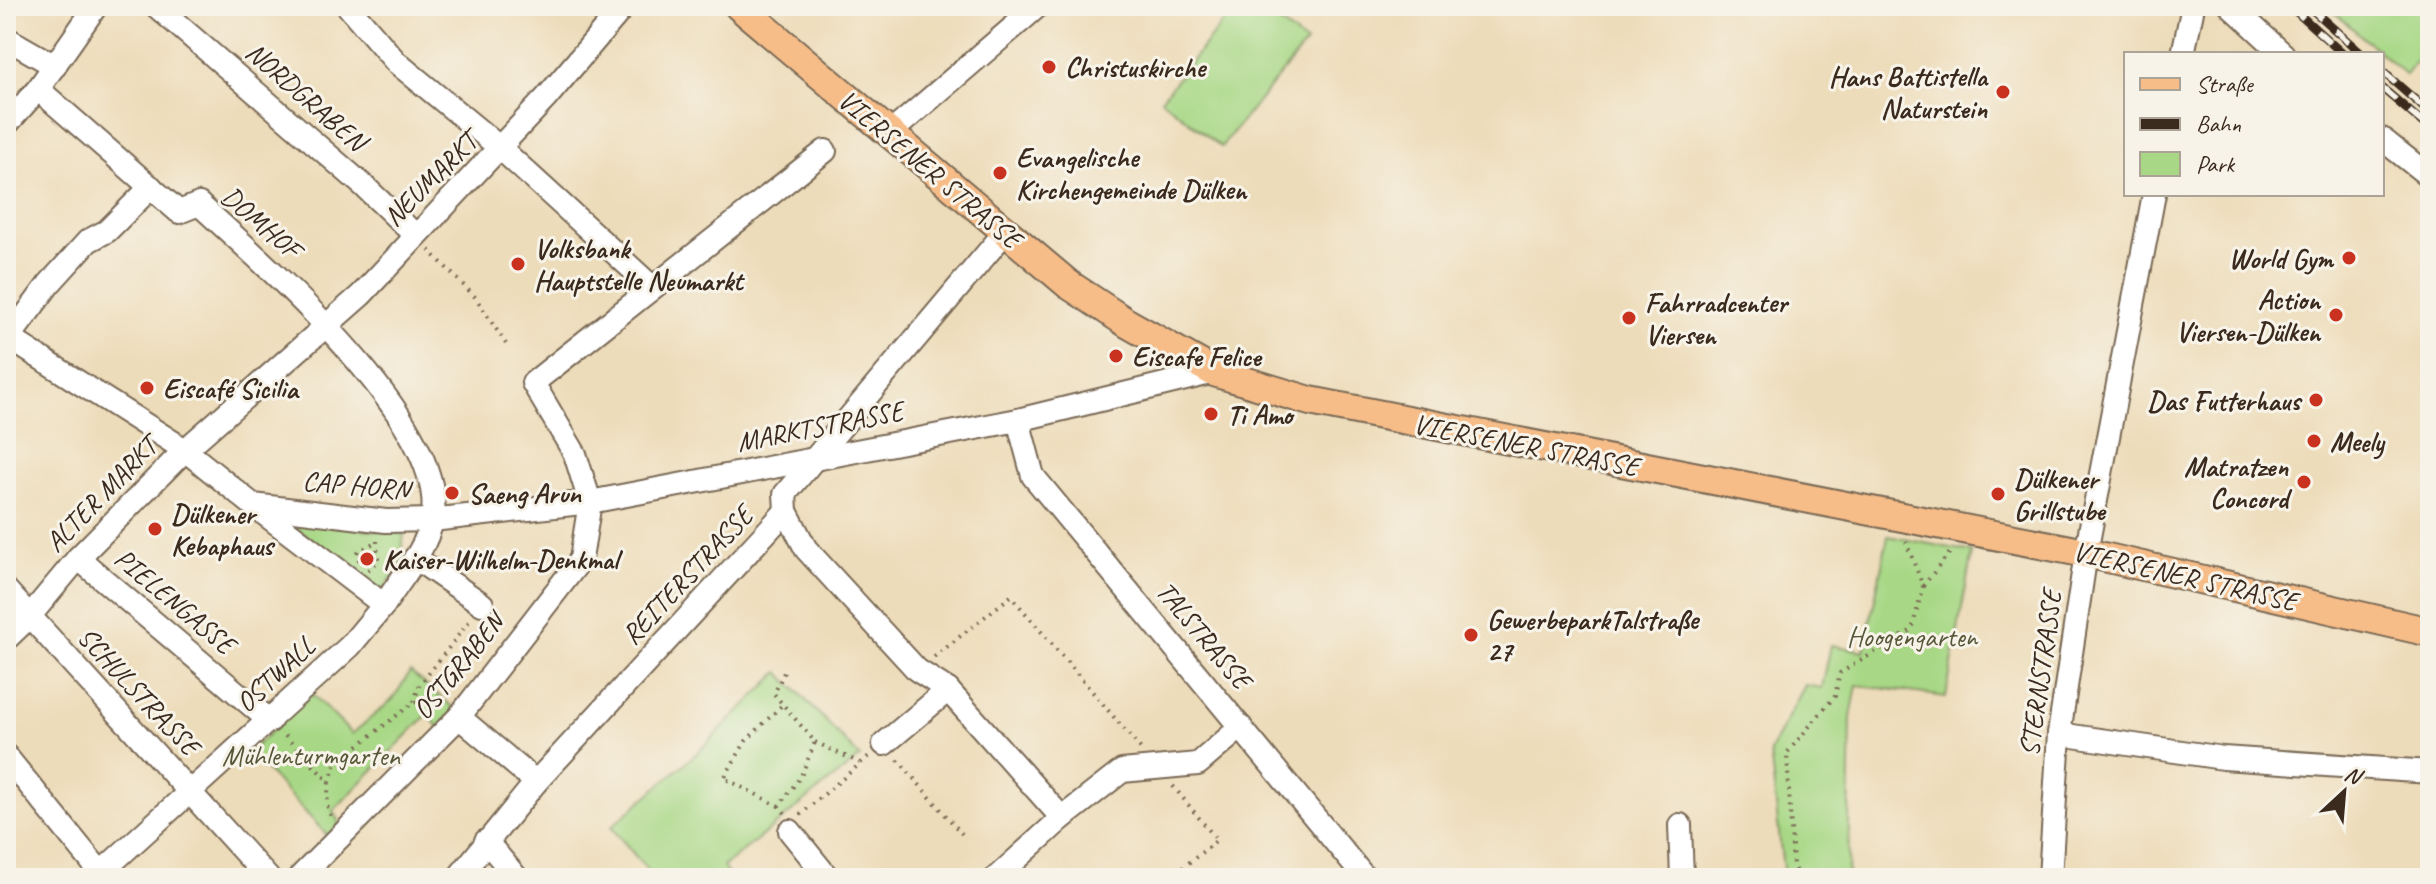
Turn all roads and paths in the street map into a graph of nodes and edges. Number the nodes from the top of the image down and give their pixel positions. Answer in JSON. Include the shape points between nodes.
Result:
{"nodes":[{"id":1,"x":96,"y":6,"type":"edge"},
{"id":2,"x":156,"y":6,"type":"edge"},
{"id":3,"x":348,"y":6,"type":"edge"},
{"id":4,"x":624,"y":6,"type":"edge"},
{"id":5,"x":739,"y":6,"type":"edge"},
{"id":6,"x":1038,"y":6,"type":"edge"},
{"id":7,"x":2193,"y":6,"type":"edge"},
{"id":8,"x":2231,"y":6,"type":"edge"},
{"id":9,"x":6,"y":38,"type":"edge"},
{"id":10,"x":2183,"y":52,"type":"edge"},
{"id":11,"x":2281,"y":52,"type":"edge"},
{"id":12,"x":55,"y":66,"type":"junction"},
{"id":13,"x":38,"y":89,"type":"junction"},
{"id":14,"x":6,"y":125,"type":"edge"},
{"id":15,"x":889,"y":134,"type":"junction"},
{"id":16,"x":2384,"y":141,"type":"edge"},
{"id":17,"x":499,"y":147,"type":"junction"},
{"id":18,"x":825,"y":151,"type":"dead end"},
{"id":19,"x":2430,"y":177,"type":"edge"},
{"id":20,"x":151,"y":187,"type":"junction"},
{"id":21,"x":2154,"y":196,"type":"edge"},
{"id":22,"x":1005,"y":232,"type":"junction"},
{"id":23,"x":415,"y":235,"type":"junction"},
{"id":24,"x":652,"y":287,"type":"junction"},
{"id":25,"x":325,"y":325,"type":"junction"},
{"id":26,"x":7,"y":337,"type":"edge"},
{"id":27,"x":506,"y":344,"type":"dead end"},
{"id":28,"x":1214,"y":372,"type":"junction"},
{"id":29,"x":1018,"y":420,"type":"junction"},
{"id":30,"x":185,"y":450,"type":"junction"},
{"id":31,"x":815,"y":456,"type":"junction"},
{"id":32,"x":590,"y":502,"type":"junction"},
{"id":33,"x":253,"y":505,"type":"junction"},
{"id":34,"x":786,"y":511,"type":"junction"},
{"id":35,"x":1904,"y":518,"type":"junction"},
{"id":36,"x":432,"y":520,"type":"junction"},
{"id":37,"x":1958,"y":529,"type":"junction"},
{"id":38,"x":381,"y":531,"type":"junction"},
{"id":39,"x":2086,"y":553,"type":"junction"},
{"id":40,"x":78,"y":558,"type":"junction"},
{"id":41,"x":415,"y":558,"type":"junction"},
{"id":42,"x":357,"y":581,"type":"junction"},
{"id":43,"x":1923,"y":586,"type":"junction"},
{"id":44,"x":6,"y":590,"type":"edge"},
{"id":45,"x":482,"y":604,"type":"joint"},
{"id":46,"x":384,"y":605,"type":"junction"},
{"id":47,"x":29,"y":617,"type":"junction"},
{"id":48,"x":2430,"y":632,"type":"edge"},
{"id":49,"x":6,"y":639,"type":"edge"},
{"id":50,"x":786,"y":668,"type":"dead end"},
{"id":51,"x":917,"y":670,"type":"junction"},
{"id":52,"x":948,"y":690,"type":"junction"},
{"id":53,"x":414,"y":702,"type":"junction"},
{"id":54,"x":783,"y":704,"type":"junction"},
{"id":55,"x":459,"y":717,"type":"junction"},
{"id":56,"x":270,"y":721,"type":"junction"},
{"id":57,"x":1241,"y":727,"type":"junction"},
{"id":58,"x":2059,"y":734,"type":"junction"},
{"id":59,"x":815,"y":742,"type":"junction"},
{"id":60,"x":884,"y":744,"type":"junction"},
{"id":61,"x":6,"y":756,"type":"edge"},
{"id":62,"x":861,"y":763,"type":"junction"},
{"id":63,"x":1156,"y":767,"type":"junction"},
{"id":64,"x":2430,"y":772,"type":"edge"},
{"id":65,"x":329,"y":782,"type":"junction"},
{"id":66,"x":536,"y":782,"type":"junction"},
{"id":67,"x":192,"y":793,"type":"junction"},
{"id":68,"x":779,"y":806,"type":"junction"},
{"id":69,"x":1062,"y":818,"type":"junction"},
{"id":70,"x":1680,"y":825,"type":"dead end"},
{"id":71,"x":790,"y":831,"type":"junction"},
{"id":72,"x":962,"y":834,"type":"dead end"},
{"id":73,"x":486,"y":841,"type":"junction"},
{"id":74,"x":339,"y":842,"type":"junction"},
{"id":75,"x":98,"y":875,"type":"edge"},
{"id":76,"x":268,"y":878,"type":"edge"},
{"id":77,"x":299,"y":878,"type":"edge"},
{"id":78,"x":458,"y":878,"type":"edge"},
{"id":79,"x":517,"y":878,"type":"edge"},
{"id":80,"x":828,"y":878,"type":"edge"},
{"id":81,"x":996,"y":878,"type":"edge"},
{"id":82,"x":1170,"y":878,"type":"edge"},
{"id":83,"x":1365,"y":878,"type":"edge"},
{"id":84,"x":1682,"y":878,"type":"edge"},
{"id":85,"x":1799,"y":878,"type":"edge"},
{"id":86,"x":2050,"y":878,"type":"edge"}],
"edges":[{"from":1,"to":12,"type":"street"},
{"from":2,"to":23,"type":"street","name":"NORDGRABEN"},
{"from":3,"to":17,"type":"street","via":[[396,62]]},
{"from":4,"to":17,"type":"street"},
{"from":5,"to":15,"type":"main road","name":"VIERSENER STRASSE"},
{"from":6,"to":15,"type":"street"},
{"from":7,"to":10,"type":"street"},
{"from":8,"to":11,"type":"street"},
{"from":9,"to":12,"type":"street"},
{"from":12,"to":13,"type":"street"},
{"from":13,"to":14,"type":"street"},
{"from":13,"to":20,"type":"street","name":"DOMHOF"},
{"from":15,"to":22,"type":"main road","name":"VIERSENER STRASSE"},
{"from":16,"to":19,"type":"street"},
{"from":17,"to":23,"type":"street","name":"NEUMARKT"},
{"from":17,"to":24,"type":"street","name":"NEUMARKT"},
{"from":18,"to":24,"type":"street"},
{"from":20,"to":25,"type":"street","name":"DOMHOF","via":[[179,212],[199,204]]},
{"from":20,"to":26,"type":"street","via":[[107,231],[88,241]]},
{"from":21,"to":39,"type":"street","name":"STERNSTRASSE"},
{"from":22,"to":28,"type":"main road","name":"VIERSENER STRASSE","via":[[1068,284]]},
{"from":22,"to":31,"type":"street","name":"REITERSTRASSE"},
{"from":23,"to":25,"type":"street","name":"NEUMARKT","via":[[361,295]]},
{"from":23,"to":27,"type":"path","via":[[475,297]]},
{"from":24,"to":32,"type":"street","via":[[533,383],[575,454]]},
{"from":25,"to":30,"type":"street","name":"NEUMARKT"},
{"from":25,"to":36,"type":"street","via":[[398,414],[429,476]]},
{"from":26,"to":30,"type":"street","name":"CAP HORN"},
{"from":28,"to":29,"type":"street","name":"MARKTSTRASSE"},
{"from":28,"to":35,"type":"main road","name":"VIERSENER STRASSE","via":[[1339,408]]},
{"from":29,"to":31,"type":"street","name":"MARKTSTRASSE"},
{"from":29,"to":57,"type":"street","name":"TALSTRASSE","via":[[1033,476]]},
{"from":30,"to":33,"type":"street","name":"CAP HORN"},
{"from":30,"to":40,"type":"street","name":"ALTER MARKT"},
{"from":31,"to":32,"type":"street","name":"MARKTSTRASSE"},
{"from":31,"to":34,"type":"street","name":"REITERSTRASSE","via":[[785,494]]},
{"from":32,"to":36,"type":"street","name":"MARKTSTRASSE"},
{"from":32,"to":55,"type":"street","name":"OSTGRABEN","via":[[581,559]]},
{"from":33,"to":38,"type":"street","name":"CAP HORN"},
{"from":33,"to":42,"type":"street","name":"CAP HORN"},
{"from":34,"to":51,"type":"street","via":[[806,549]]},
{"from":34,"to":66,"type":"street","name":"REITERSTRASSE"},
{"from":35,"to":37,"type":"main road","name":"VIERSENER STRASSE"},
{"from":35,"to":43,"type":"path","via":[[1906,541]]},
{"from":36,"to":38,"type":"street","name":"CAP HORN"},
{"from":36,"to":41,"type":"street","name":"CAP HORN"},
{"from":37,"to":39,"type":"main road","name":"VIERSENER STRASSE"},
{"from":37,"to":43,"type":"path","via":[[1952,551]]},
{"from":38,"to":42,"type":"path","via":[[378,562]]},
{"from":38,"to":42,"type":"path","via":[[358,552]]},
{"from":39,"to":48,"type":"main road","name":"VIERSENER STRASSE"},
{"from":39,"to":58,"type":"street","name":"STERNSTRASSE"},
{"from":40,"to":47,"type":"street","name":"ALTER MARKT"},
{"from":40,"to":56,"type":"street","name":"PIELENGASSE"},
{"from":41,"to":45,"type":"street"},
{"from":41,"to":46,"type":"street","name":"CAP HORN"},
{"from":42,"to":46,"type":"street","name":"CAP HORN"},
{"from":43,"to":85,"type":"path","via":[[1912,630],[1840,673],[1835,696],[1787,753],[1793,866]]},
{"from":44,"to":47,"type":"street","name":"SCHULSTRASSE"},
{"from":45,"to":53,"type":"path","via":[[419,686]]},
{"from":46,"to":56,"type":"street","name":"OSTWALL","via":[[350,646]]},
{"from":47,"to":49,"type":"street","name":"ALTER MARKT"},
{"from":47,"to":67,"type":"street","name":"SCHULSTRASSE"},
{"from":50,"to":54,"type":"path","via":[[774,694]]},
{"from":51,"to":52,"type":"street"},
{"from":51,"to":63,"type":"path","via":[[1011,596]]},
{"from":52,"to":60,"type":"street"},
{"from":52,"to":69,"type":"street"},
{"from":53,"to":55,"type":"path","via":[[446,705]]},
{"from":53,"to":65,"type":"path","via":[[336,763]]},
{"from":54,"to":59,"type":"path"},
{"from":54,"to":68,"type":"path","via":[[746,741],[724,778]]},
{"from":55,"to":66,"type":"street"},
{"from":55,"to":74,"type":"street","name":"OSTGRABEN"},
{"from":56,"to":65,"type":"path"},
{"from":56,"to":67,"type":"street","name":"OSTWALL"},
{"from":57,"to":63,"type":"street","via":[[1198,764]]},
{"from":57,"to":83,"type":"street","name":"TALSTRASSE"},
{"from":58,"to":64,"type":"street","via":[[2223,758]]},
{"from":58,"to":86,"type":"street","name":"STERNSTRASSE"},
{"from":59,"to":62,"type":"path"},
{"from":59,"to":68,"type":"path","via":[[801,776]]},
{"from":60,"to":62,"type":"path"},
{"from":60,"to":72,"type":"path"},
{"from":61,"to":75,"type":"street"},
{"from":62,"to":71,"type":"path","via":[[802,812]]},
{"from":63,"to":69,"type":"street","via":[[1122,771]]},
{"from":63,"to":82,"type":"path","via":[[1217,840]]},
{"from":65,"to":74,"type":"path","via":[[327,805]]},
{"from":66,"to":73,"type":"street","name":"REITERSTRASSE"},
{"from":67,"to":75,"type":"street","name":"OSTWALL"},
{"from":67,"to":76,"type":"street","name":"SCHULSTRASSE"},
{"from":68,"to":71,"type":"path"},
{"from":69,"to":81,"type":"street"},
{"from":70,"to":84,"type":"street"},
{"from":71,"to":80,"type":"street"},
{"from":73,"to":78,"type":"street","name":"REITERSTRASSE"},
{"from":73,"to":79,"type":"street"},
{"from":74,"to":77,"type":"street","name":"OSTGRABEN"}]}
